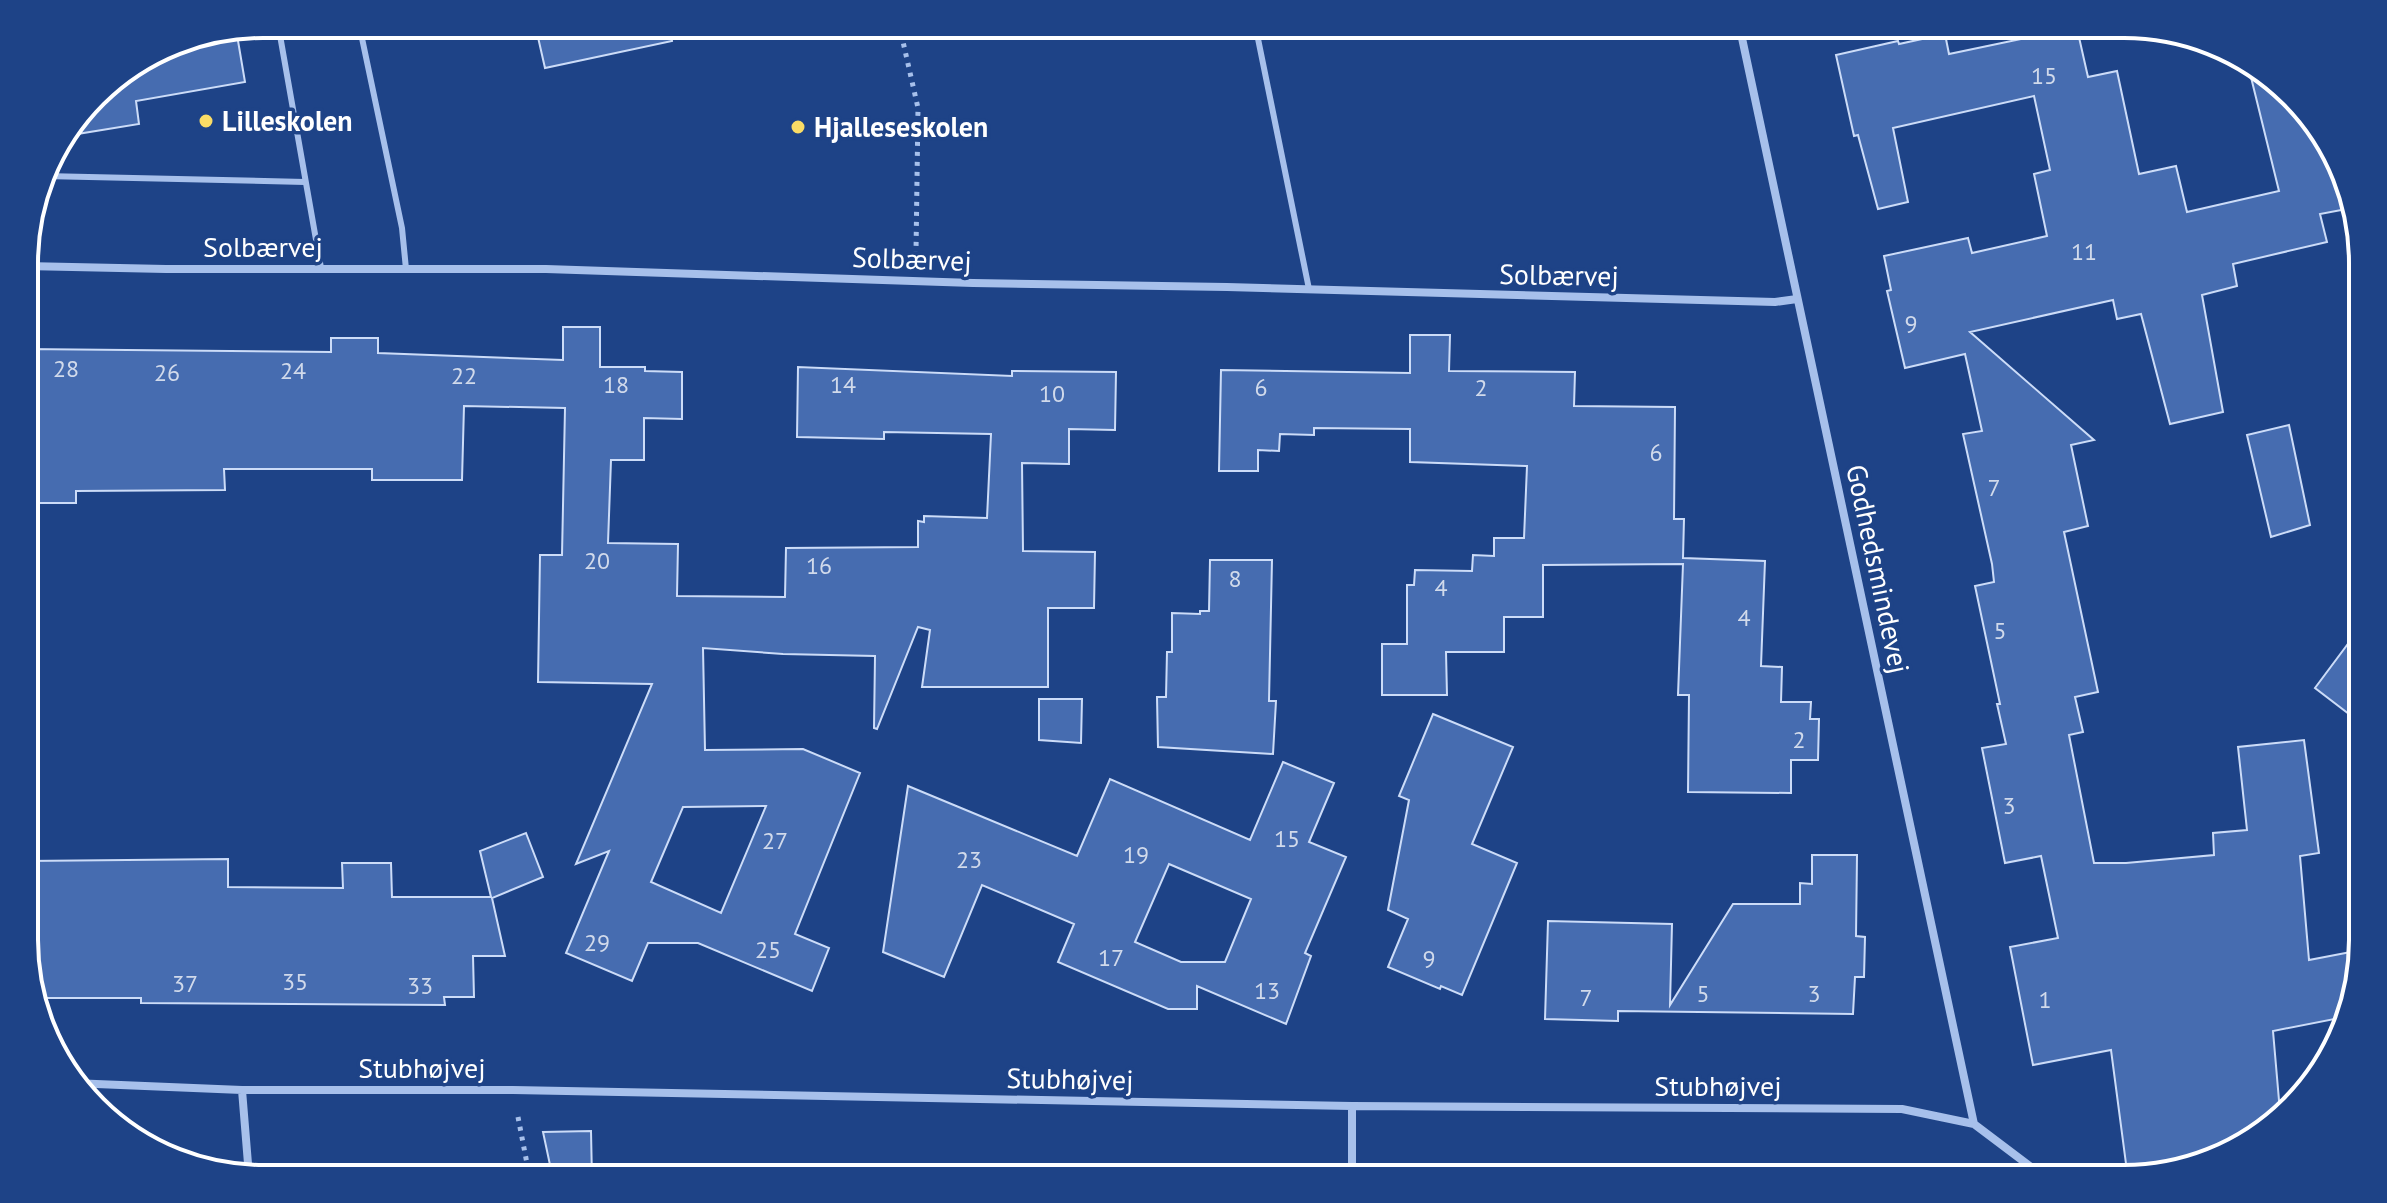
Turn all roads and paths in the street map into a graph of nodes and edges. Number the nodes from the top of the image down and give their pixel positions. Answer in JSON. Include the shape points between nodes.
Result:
{"nodes":[{"id":1,"x":280,"y":38,"type":"edge"},
{"id":2,"x":362,"y":38,"type":"edge"},
{"id":3,"x":902,"y":38,"type":"edge"},
{"id":4,"x":1258,"y":38,"type":"edge"},
{"id":5,"x":1742,"y":38,"type":"edge"},
{"id":6,"x":55,"y":176,"type":"edge"},
{"id":7,"x":305,"y":182,"type":"junction"},
{"id":8,"x":38,"y":266,"type":"edge"},
{"id":9,"x":321,"y":268,"type":"junction"},
{"id":10,"x":406,"y":269,"type":"junction"},
{"id":11,"x":915,"y":281,"type":"junction"},
{"id":12,"x":1309,"y":289,"type":"junction"},
{"id":13,"x":1797,"y":299,"type":"junction"},
{"id":14,"x":91,"y":1084,"type":"edge"},
{"id":15,"x":242,"y":1090,"type":"junction"},
{"id":16,"x":513,"y":1090,"type":"junction"},
{"id":17,"x":1352,"y":1106,"type":"junction"},
{"id":18,"x":1974,"y":1124,"type":"junction"},
{"id":19,"x":248,"y":1164,"type":"edge"},
{"id":20,"x":527,"y":1165,"type":"edge"},
{"id":21,"x":1352,"y":1165,"type":"edge"},
{"id":22,"x":2028,"y":1165,"type":"edge"}],
"edges":[{"from":1,"to":7,"type":"lane"},
{"from":2,"to":10,"type":"lane"},
{"from":3,"to":11,"type":"path","via":[[918,108]]},
{"from":4,"to":12,"type":"lane"},
{"from":5,"to":13,"type":"street","name":"Godhedsmindevej"},
{"from":6,"to":7,"type":"lane"},
{"from":7,"to":9,"type":"lane"},
{"from":8,"to":9,"type":"street","name":"Solbærvej"},
{"from":9,"to":10,"type":"street","name":"Solbærvej"},
{"from":10,"to":11,"type":"street","name":"Solbærvej"},
{"from":11,"to":12,"type":"street","name":"Solbærvej"},
{"from":12,"to":13,"type":"street","name":"Solbærvej"},
{"from":13,"to":18,"type":"street","name":"Godhedsmindevej"},
{"from":14,"to":15,"type":"street","name":"Stubhøjvej"},
{"from":15,"to":16,"type":"street","name":"Stubhøjvej"},
{"from":15,"to":19,"type":"street"},
{"from":16,"to":17,"type":"street","name":"Stubhøjvej"},
{"from":16,"to":20,"type":"path"},
{"from":17,"to":18,"type":"street","name":"Stubhøjvej","via":[[1902,1109]]},
{"from":17,"to":21,"type":"street"},
{"from":18,"to":22,"type":"street","name":"Stubhøjvej"}]}
